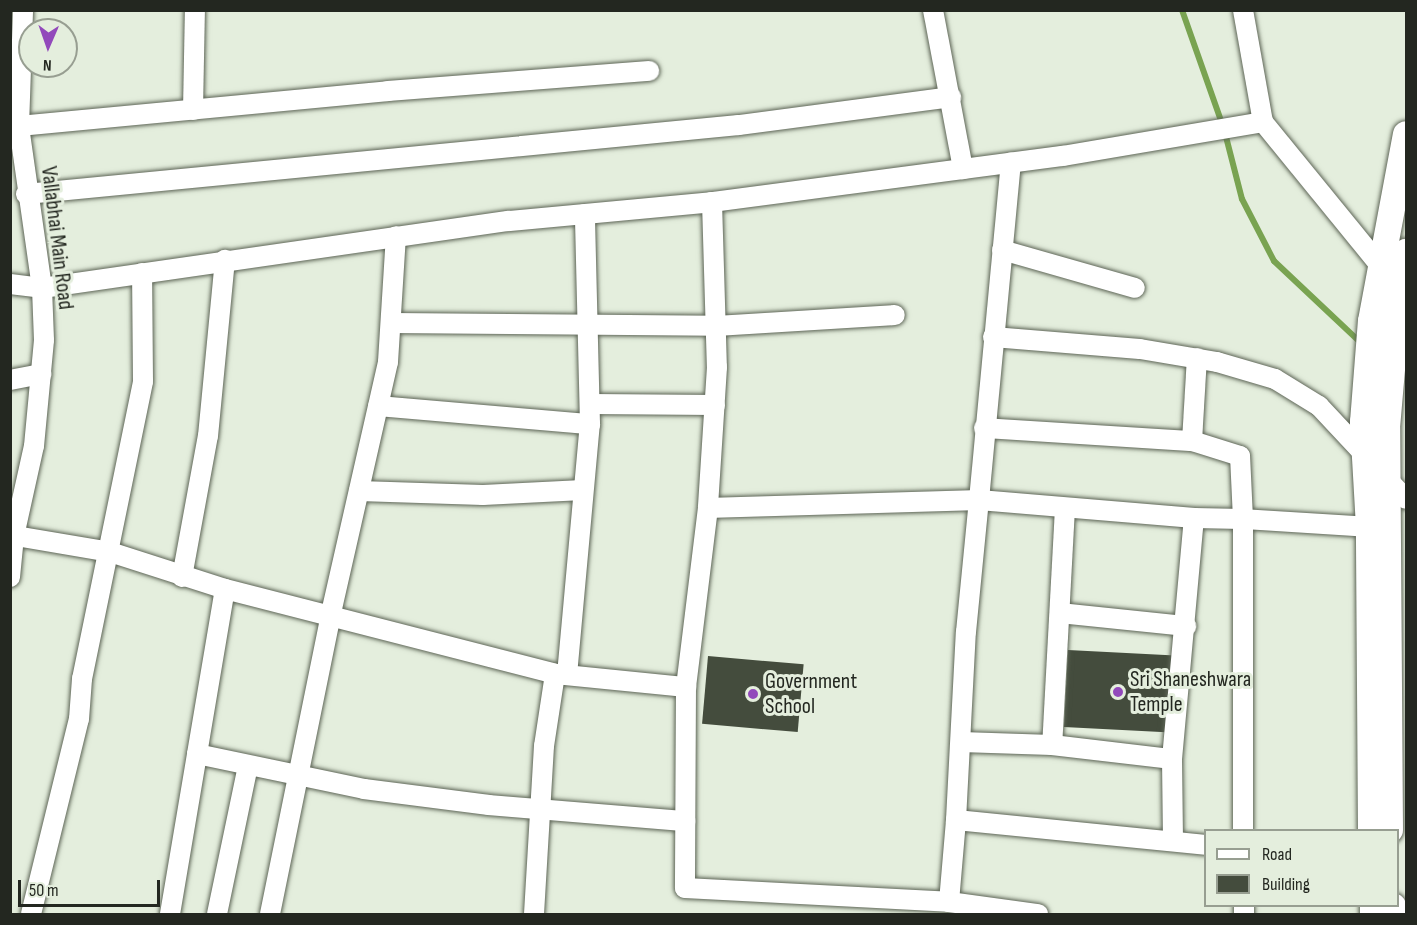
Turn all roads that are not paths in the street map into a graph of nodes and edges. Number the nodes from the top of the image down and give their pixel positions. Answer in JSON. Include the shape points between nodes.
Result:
{"nodes":[{"id":1,"x":23,"y":10,"type":"edge"},
{"id":2,"x":195,"y":10,"type":"edge"},
{"id":3,"x":933,"y":10,"type":"edge"},
{"id":4,"x":1243,"y":10,"type":"edge"},
{"id":5,"x":650,"y":71,"type":"dead end"},
{"id":6,"x":951,"y":97,"type":"junction"},
{"id":7,"x":193,"y":110,"type":"junction"},
{"id":8,"x":1263,"y":122,"type":"junction"},
{"id":9,"x":19,"y":126,"type":"junction"},
{"id":10,"x":1407,"y":134,"type":"edge"},
{"id":11,"x":1011,"y":163,"type":"junction"},
{"id":12,"x":963,"y":169,"type":"junction"},
{"id":13,"x":26,"y":194,"type":"junction"},
{"id":14,"x":712,"y":202,"type":"junction"},
{"id":15,"x":585,"y":214,"type":"junction"},
{"id":16,"x":396,"y":236,"type":"junction"},
{"id":17,"x":1002,"y":250,"type":"junction"},
{"id":18,"x":1407,"y":252,"type":"edge"},
{"id":19,"x":225,"y":260,"type":"junction"},
{"id":20,"x":1380,"y":266,"type":"junction"},
{"id":21,"x":142,"y":273,"type":"junction"},
{"id":22,"x":10,"y":284,"type":"edge"},
{"id":23,"x":42,"y":288,"type":"junction"},
{"id":24,"x":1135,"y":288,"type":"dead end"},
{"id":25,"x":1403,"y":292,"type":"edge"},
{"id":26,"x":895,"y":315,"type":"dead end"},
{"id":27,"x":391,"y":323,"type":"junction"},
{"id":28,"x":716,"y":326,"type":"junction"},
{"id":29,"x":588,"y":327,"type":"junction"},
{"id":30,"x":993,"y":337,"type":"junction"},
{"id":31,"x":1197,"y":358,"type":"junction"},
{"id":32,"x":41,"y":374,"type":"junction"},
{"id":33,"x":10,"y":380,"type":"edge"},
{"id":34,"x":590,"y":404,"type":"junction"},
{"id":35,"x":715,"y":405,"type":"junction"},
{"id":36,"x":378,"y":406,"type":"junction"},
{"id":37,"x":590,"y":424,"type":"junction"},
{"id":38,"x":1375,"y":425,"type":"junction"},
{"id":39,"x":984,"y":428,"type":"junction"},
{"id":40,"x":1192,"y":441,"type":"junction"},
{"id":41,"x":1365,"y":459,"type":"junction"},
{"id":42,"x":584,"y":490,"type":"junction"},
{"id":43,"x":359,"y":491,"type":"junction"},
{"id":44,"x":1398,"y":492,"type":"edge"},
{"id":45,"x":979,"y":500,"type":"junction"},
{"id":46,"x":708,"y":508,"type":"junction"},
{"id":47,"x":1065,"y":508,"type":"junction"},
{"id":48,"x":1194,"y":518,"type":"junction"},
{"id":49,"x":1243,"y":519,"type":"junction"},
{"id":50,"x":1369,"y":527,"type":"junction"},
{"id":51,"x":12,"y":536,"type":"edge"},
{"id":52,"x":110,"y":552,"type":"junction"},
{"id":53,"x":10,"y":577,"type":"edge"},
{"id":54,"x":183,"y":577,"type":"junction"},
{"id":55,"x":225,"y":589,"type":"junction"},
{"id":56,"x":331,"y":613,"type":"junction"},
{"id":57,"x":1060,"y":614,"type":"junction"},
{"id":58,"x":1186,"y":626,"type":"junction"},
{"id":59,"x":561,"y":674,"type":"junction"},
{"id":60,"x":686,"y":687,"type":"junction"},
{"id":61,"x":961,"y":742,"type":"junction"},
{"id":62,"x":1052,"y":745,"type":"junction"},
{"id":63,"x":197,"y":754,"type":"junction"},
{"id":64,"x":1172,"y":759,"type":"junction"},
{"id":65,"x":248,"y":765,"type":"junction"},
{"id":66,"x":299,"y":776,"type":"junction"},
{"id":67,"x":540,"y":809,"type":"junction"},
{"id":68,"x":956,"y":820,"type":"junction"},
{"id":69,"x":685,"y":821,"type":"junction"},
{"id":70,"x":1243,"y":829,"type":"edge"},
{"id":71,"x":1371,"y":829,"type":"edge"},
{"id":72,"x":1390,"y":829,"type":"edge"},
{"id":73,"x":1173,"y":842,"type":"junction"},
{"id":74,"x":1204,"y":845,"type":"edge"},
{"id":75,"x":949,"y":902,"type":"junction"},
{"id":76,"x":31,"y":915,"type":"edge"},
{"id":77,"x":170,"y":915,"type":"edge"},
{"id":78,"x":217,"y":915,"type":"edge"},
{"id":79,"x":270,"y":915,"type":"edge"},
{"id":80,"x":534,"y":915,"type":"edge"},
{"id":81,"x":1038,"y":915,"type":"edge"}],
"edges":[{"from":1,"to":9,"type":"street","name":"Vallabhai Main Road"},
{"from":2,"to":7,"type":"street"},
{"from":3,"to":6,"type":"street"},
{"from":4,"to":8,"type":"street"},
{"from":5,"to":7,"type":"street"},
{"from":6,"to":12,"type":"street"},
{"from":6,"to":13,"type":"street","via":[[739,125]]},
{"from":7,"to":9,"type":"street"},
{"from":8,"to":11,"type":"street"},
{"from":8,"to":20,"type":"street"},
{"from":9,"to":13,"type":"street","name":"Vallabhai Main Road"},
{"from":10,"to":20,"type":"main road"},
{"from":11,"to":12,"type":"street"},
{"from":11,"to":17,"type":"street"},
{"from":12,"to":14,"type":"street"},
{"from":13,"to":23,"type":"street","name":"Vallabhai Main Road"},
{"from":14,"to":15,"type":"street"},
{"from":14,"to":28,"type":"street"},
{"from":15,"to":16,"type":"street"},
{"from":15,"to":29,"type":"street"},
{"from":16,"to":19,"type":"street"},
{"from":16,"to":27,"type":"street"},
{"from":17,"to":24,"type":"street"},
{"from":17,"to":30,"type":"street"},
{"from":18,"to":25,"type":"main road"},
{"from":19,"to":21,"type":"street"},
{"from":19,"to":54,"type":"street","via":[[208,436]]},
{"from":20,"to":25,"type":"street"},
{"from":20,"to":38,"type":"main road","via":[[1371,321]]},
{"from":21,"to":23,"type":"street"},
{"from":21,"to":52,"type":"street","via":[[143,381]]},
{"from":22,"to":23,"type":"street"},
{"from":23,"to":32,"type":"street","name":"Vallabhai Main Road"},
{"from":25,"to":38,"type":"main road"},
{"from":26,"to":28,"type":"street"},
{"from":27,"to":29,"type":"street"},
{"from":27,"to":36,"type":"street","via":[[388,362]]},
{"from":28,"to":29,"type":"street"},
{"from":28,"to":35,"type":"street"},
{"from":29,"to":34,"type":"street"},
{"from":30,"to":31,"type":"street"},
{"from":30,"to":39,"type":"street"},
{"from":31,"to":40,"type":"street"},
{"from":31,"to":41,"type":"street","via":[[1251,370],[1295,389],[1319,406]]},
{"from":32,"to":33,"type":"street"},
{"from":32,"to":51,"type":"street","name":"Vallabhai Main Road","via":[[34,446]]},
{"from":34,"to":35,"type":"street"},
{"from":34,"to":37,"type":"street"},
{"from":35,"to":46,"type":"street"},
{"from":36,"to":37,"type":"street"},
{"from":36,"to":43,"type":"street"},
{"from":37,"to":42,"type":"street"},
{"from":38,"to":41,"type":"main road"},
{"from":38,"to":44,"type":"main road"},
{"from":39,"to":40,"type":"street"},
{"from":39,"to":45,"type":"street"},
{"from":40,"to":49,"type":"street","via":[[1240,456]]},
{"from":41,"to":44,"type":"street"},
{"from":41,"to":50,"type":"main road"},
{"from":42,"to":43,"type":"street","via":[[483,495]]},
{"from":42,"to":59,"type":"street"},
{"from":43,"to":56,"type":"street"},
{"from":44,"to":72,"type":"main road"},
{"from":45,"to":46,"type":"street"},
{"from":45,"to":47,"type":"street"},
{"from":45,"to":61,"type":"street"},
{"from":46,"to":60,"type":"street"},
{"from":47,"to":48,"type":"street"},
{"from":47,"to":57,"type":"street"},
{"from":48,"to":49,"type":"street"},
{"from":48,"to":58,"type":"street"},
{"from":49,"to":50,"type":"street"},
{"from":49,"to":70,"type":"street"},
{"from":50,"to":71,"type":"main road"},
{"from":51,"to":52,"type":"street"},
{"from":51,"to":53,"type":"street","name":"Vallabhai Main Road"},
{"from":52,"to":54,"type":"street"},
{"from":52,"to":76,"type":"street","via":[[82,679],[79,719]]},
{"from":54,"to":55,"type":"street"},
{"from":55,"to":56,"type":"street"},
{"from":55,"to":63,"type":"street"},
{"from":56,"to":59,"type":"street"},
{"from":56,"to":66,"type":"street"},
{"from":57,"to":58,"type":"street"},
{"from":57,"to":62,"type":"street"},
{"from":58,"to":64,"type":"street"},
{"from":59,"to":60,"type":"street"},
{"from":59,"to":67,"type":"street","via":[[544,746]]},
{"from":60,"to":69,"type":"street"},
{"from":61,"to":62,"type":"street"},
{"from":61,"to":68,"type":"street"},
{"from":62,"to":64,"type":"street"},
{"from":63,"to":65,"type":"street"},
{"from":63,"to":77,"type":"street"},
{"from":64,"to":73,"type":"street"},
{"from":65,"to":66,"type":"street"},
{"from":65,"to":78,"type":"street"},
{"from":66,"to":67,"type":"street","via":[[364,789]]},
{"from":66,"to":79,"type":"street"},
{"from":67,"to":69,"type":"street"},
{"from":67,"to":80,"type":"street"},
{"from":68,"to":73,"type":"street"},
{"from":68,"to":75,"type":"street"},
{"from":69,"to":75,"type":"street","via":[[685,888]]},
{"from":73,"to":74,"type":"street"},
{"from":75,"to":81,"type":"street"}]}
